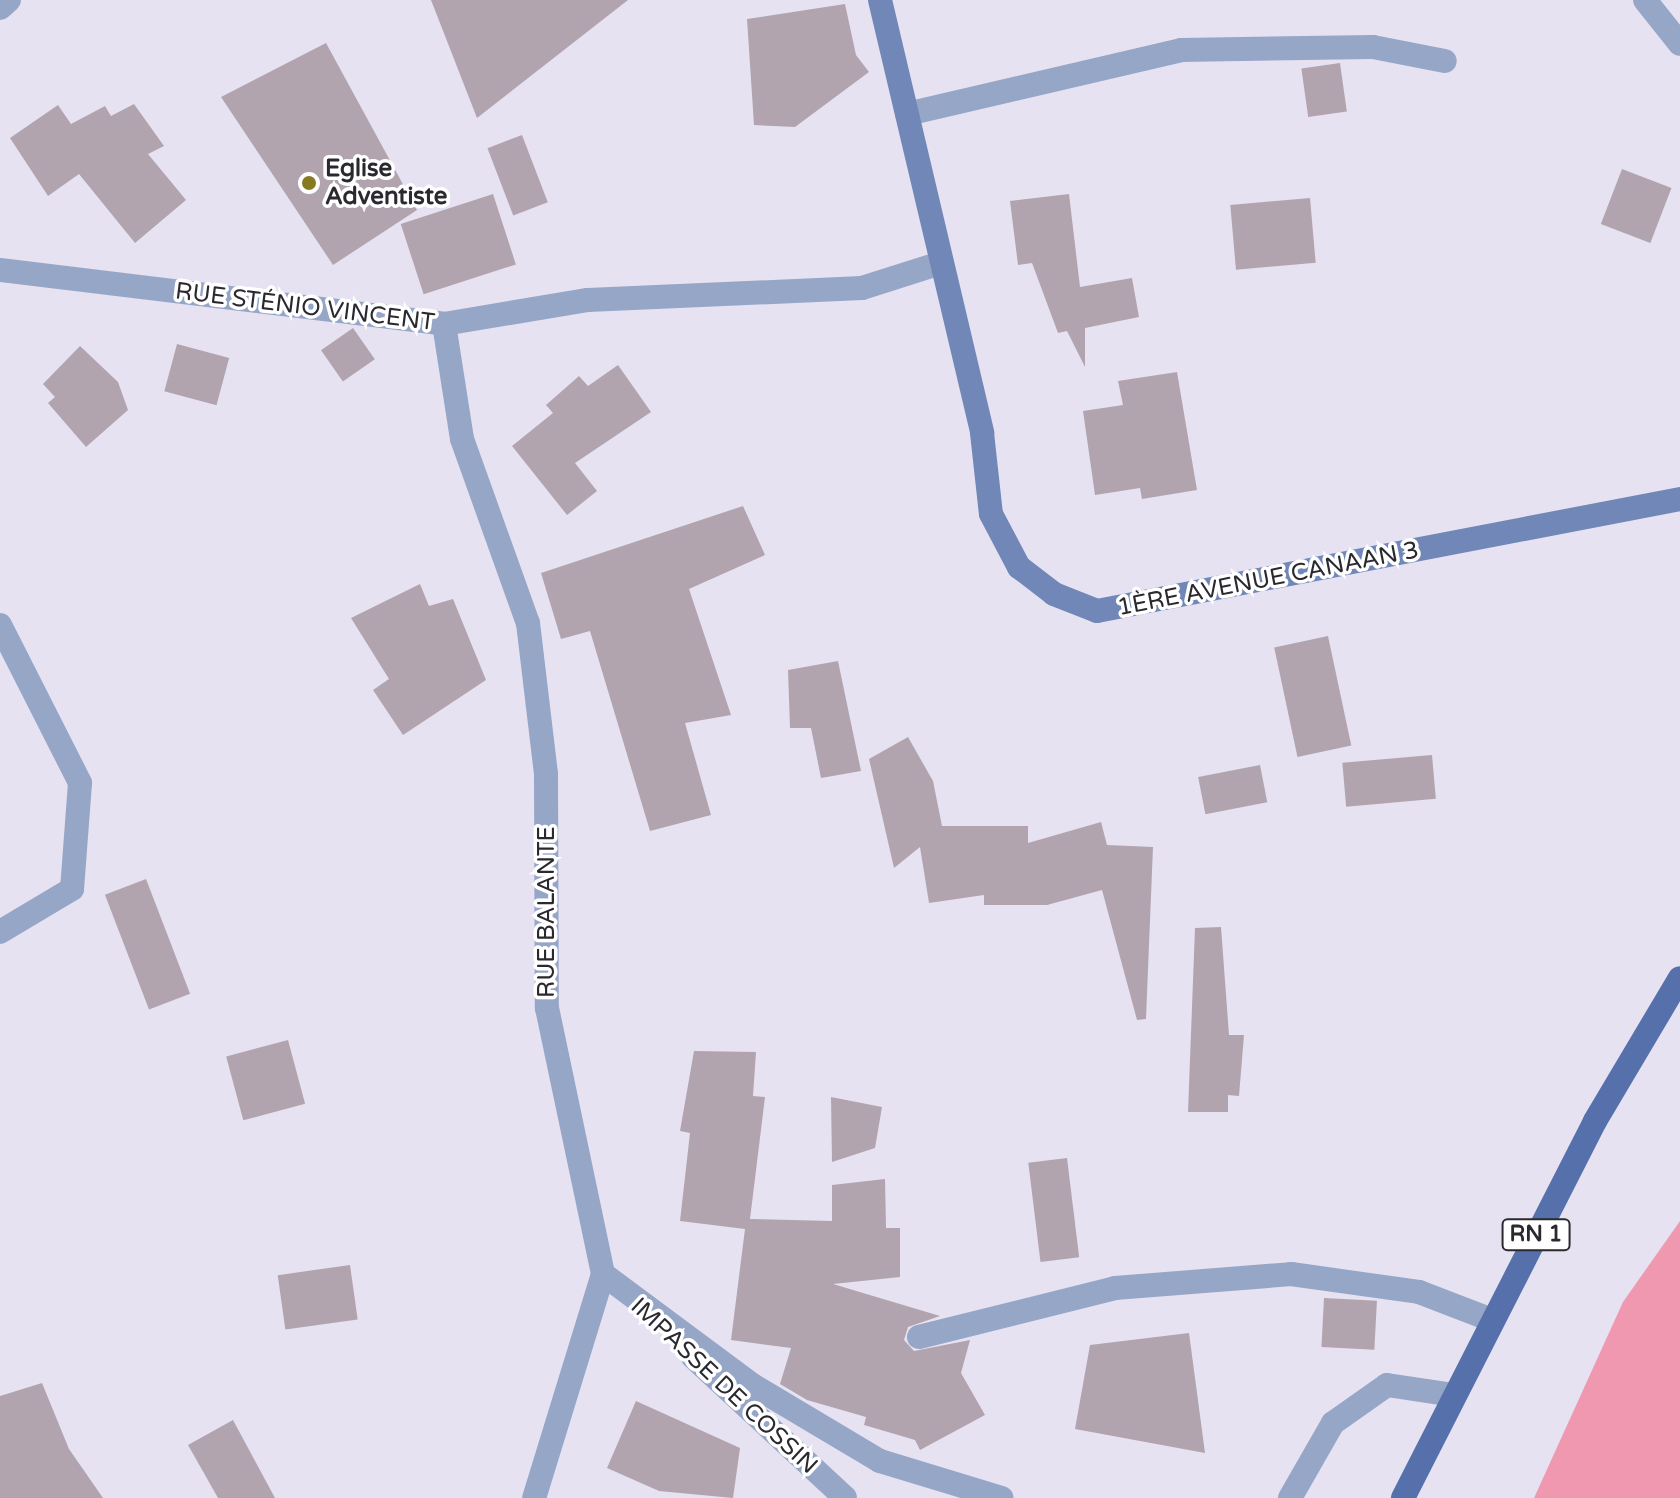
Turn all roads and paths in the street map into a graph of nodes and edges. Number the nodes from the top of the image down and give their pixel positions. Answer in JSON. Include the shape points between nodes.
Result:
{"nodes":[{"id":1,"x":9,"y":0,"type":"edge"},
{"id":2,"x":880,"y":0,"type":"edge"},
{"id":3,"x":1645,"y":0,"type":"edge"},
{"id":4,"x":0,"y":8,"type":"edge"},
{"id":5,"x":1680,"y":44,"type":"edge"},
{"id":6,"x":1445,"y":61,"type":"dead end"},
{"id":7,"x":907,"y":114,"type":"junction"},
{"id":8,"x":941,"y":263,"type":"junction"},
{"id":9,"x":0,"y":270,"type":"edge"},
{"id":10,"x":444,"y":324,"type":"junction"},
{"id":11,"x":1680,"y":499,"type":"edge"},
{"id":12,"x":0,"y":625,"type":"edge"},
{"id":13,"x":0,"y":932,"type":"edge"},
{"id":14,"x":1680,"y":978,"type":"edge"},
{"id":15,"x":603,"y":1274,"type":"junction"},
{"id":16,"x":1492,"y":1320,"type":"junction"},
{"id":17,"x":919,"y":1337,"type":"dead end"},
{"id":18,"x":1454,"y":1395,"type":"junction"},
{"id":19,"x":534,"y":1498,"type":"edge"},
{"id":20,"x":845,"y":1498,"type":"edge"},
{"id":21,"x":1002,"y":1498,"type":"edge"},
{"id":22,"x":1290,"y":1498,"type":"edge"},
{"id":23,"x":1403,"y":1498,"type":"edge"}],
"edges":[{"from":1,"to":4,"type":"street"},
{"from":2,"to":7,"type":"main road","name":"1ÈRE AVENUE CANAAN 3"},
{"from":3,"to":5,"type":"street"},
{"from":6,"to":7,"type":"street","via":[[1373,47],[1181,50]]},
{"from":7,"to":8,"type":"main road","name":"1ÈRE AVENUE CANAAN 3"},
{"from":8,"to":10,"type":"street","name":"RUE STÉNIO VINCENT","via":[[862,288],[588,300]]},
{"from":8,"to":11,"type":"main road","name":"1ÈRE AVENUE CANAAN 3","via":[[982,433],[991,514],[1019,567],[1054,594],[1097,611]]},
{"from":9,"to":10,"type":"street","name":"RUE STÉNIO VINCENT"},
{"from":10,"to":15,"type":"street","name":"RUE BALANTE","via":[[462,439],[528,623],[546,774],[547,1008]]},
{"from":12,"to":13,"type":"street","via":[[80,783],[72,889]]},
{"from":14,"to":16,"type":"main road","number":"RN 1","via":[[1595,1121]]},
{"from":15,"to":19,"type":"street","name":"RUE BALANTE"},
{"from":15,"to":20,"type":"street","name":"IMPASSE DE COSSIN"},
{"from":15,"to":21,"type":"street","via":[[754,1386],[880,1461]]},
{"from":16,"to":17,"type":"street","via":[[1419,1292],[1291,1274],[1115,1288]]},
{"from":16,"to":18,"type":"main road","number":"RN 1"},
{"from":18,"to":22,"type":"street","via":[[1387,1385],[1333,1423]]},
{"from":18,"to":23,"type":"main road","number":"RN 1"}]}
